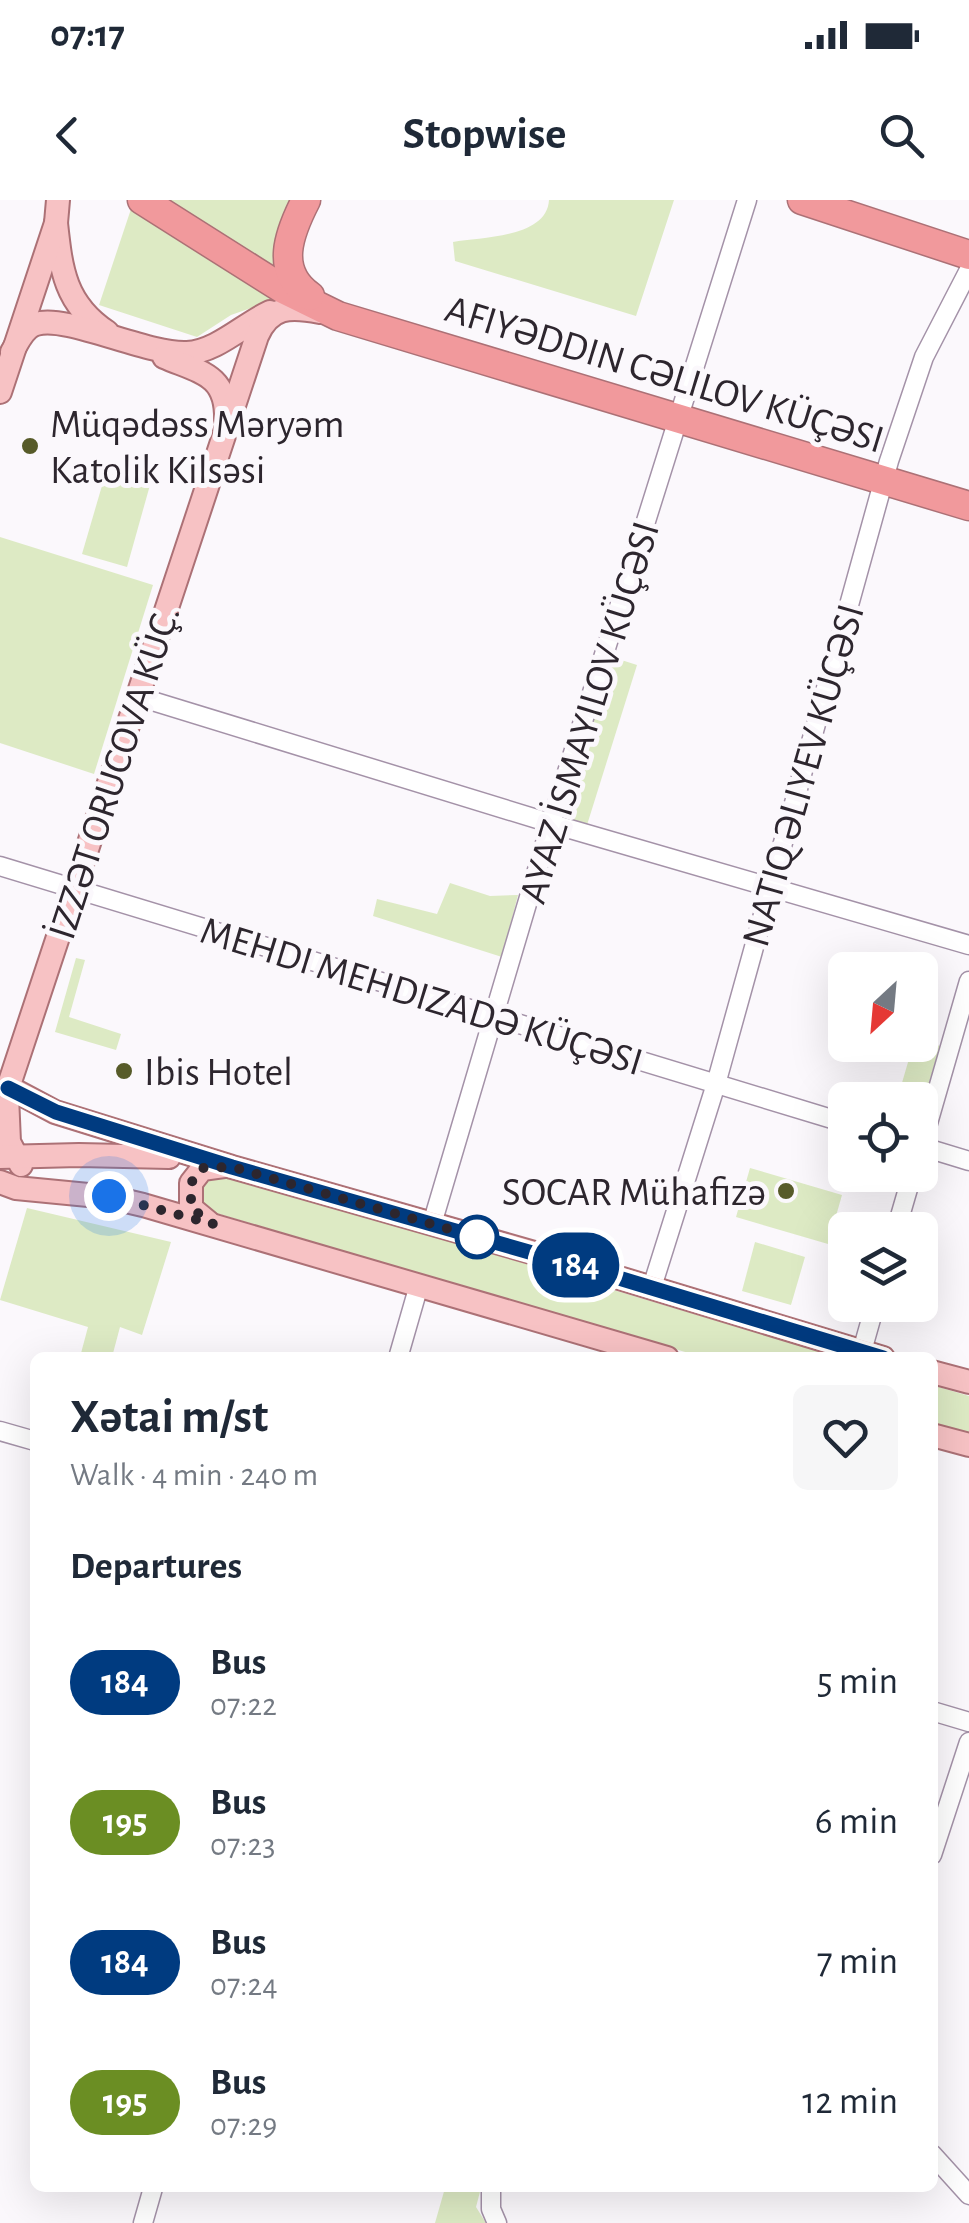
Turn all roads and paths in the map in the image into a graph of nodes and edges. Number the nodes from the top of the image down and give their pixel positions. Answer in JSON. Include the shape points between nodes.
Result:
{"nodes":[{"id":1,"x":142,"y":200,"type":"edge"},
{"id":2,"x":306,"y":200,"type":"edge"},
{"id":3,"x":747,"y":200,"type":"edge"},
{"id":4,"x":802,"y":200,"type":"edge"},
{"id":5,"x":57,"y":211,"type":"edge"},
{"id":6,"x":969,"y":255,"type":"edge"},
{"id":7,"x":969,"y":270,"type":"edge"},
{"id":8,"x":276,"y":310,"type":"junction"},
{"id":9,"x":338,"y":316,"type":"junction"},
{"id":10,"x":134,"y":344,"type":"junction"},
{"id":11,"x":12,"y":352,"type":"junction"},
{"id":12,"x":0,"y":392,"type":"edge"},
{"id":13,"x":680,"y":418,"type":"junction"},
{"id":14,"x":226,"y":425,"type":"junction"},
{"id":15,"x":884,"y":481,"type":"junction"},
{"id":16,"x":969,"y":506,"type":"edge"},
{"id":17,"x":136,"y":696,"type":"junction"},
{"id":18,"x":551,"y":823,"type":"junction"},
{"id":19,"x":0,"y":866,"type":"edge"},
{"id":20,"x":771,"y":888,"type":"junction"},
{"id":21,"x":75,"y":889,"type":"junction"},
{"id":22,"x":969,"y":946,"type":"edge"},
{"id":23,"x":969,"y":981,"type":"edge"},
{"id":24,"x":496,"y":1017,"type":"junction"},
{"id":25,"x":716,"y":1084,"type":"junction"},
{"id":26,"x":938,"y":1087,"type":"edge"},
{"id":27,"x":8,"y":1088,"type":"junction"},
{"id":28,"x":0,"y":1112,"type":"edge"},
{"id":29,"x":828,"y":1118,"type":"edge"},
{"id":30,"x":938,"y":1153,"type":"edge"},
{"id":31,"x":8,"y":1158,"type":"edge"},
{"id":32,"x":969,"y":1161,"type":"edge"},
{"id":33,"x":232,"y":1167,"type":"junction"},
{"id":34,"x":8,"y":1185,"type":"edge"},
{"id":35,"x":68,"y":1192,"type":"junction"},
{"id":36,"x":213,"y":1224,"type":"junction"},
{"id":37,"x":432,"y":1224,"type":"junction"},
{"id":38,"x":419,"y":1285,"type":"junction"},
{"id":39,"x":652,"y":1288,"type":"junction"},
{"id":40,"x":874,"y":1322,"type":"edge"},
{"id":41,"x":400,"y":1352,"type":"edge"},
{"id":42,"x":647,"y":1352,"type":"edge"},
{"id":43,"x":866,"y":1352,"type":"edge"},
{"id":44,"x":873,"y":1352,"type":"edge"},
{"id":45,"x":938,"y":1374,"type":"edge"},
{"id":46,"x":969,"y":1382,"type":"edge"},
{"id":47,"x":0,"y":1431,"type":"edge"},
{"id":48,"x":938,"y":1437,"type":"edge"},
{"id":49,"x":30,"y":1440,"type":"edge"},
{"id":50,"x":969,"y":1445,"type":"edge"},
{"id":51,"x":938,"y":1713,"type":"edge"},
{"id":52,"x":969,"y":1722,"type":"edge"},
{"id":53,"x":969,"y":1742,"type":"edge"},
{"id":54,"x":938,"y":1837,"type":"edge"},
{"id":55,"x":938,"y":2160,"type":"edge"},
{"id":56,"x":152,"y":2192,"type":"edge"},
{"id":57,"x":490,"y":2192,"type":"edge"},
{"id":58,"x":969,"y":2194,"type":"edge"},
{"id":59,"x":143,"y":2223,"type":"edge"},
{"id":60,"x":497,"y":2223,"type":"edge"}],
"edges":[{"from":1,"to":9,"type":"highway"},
{"from":2,"to":9,"type":"highway","via":[[288,254],[289,276]]},
{"from":3,"to":13,"type":"street"},
{"from":4,"to":6,"type":"highway"},
{"from":5,"to":10,"type":"main road","via":[[66,282],[80,310]]},
{"from":5,"to":11,"type":"main road"},
{"from":7,"to":15,"type":"street","name":"NATIQ ƏLIYEV KÜÇƏSI","via":[[924,356]]},
{"from":8,"to":9,"type":"main road"},
{"from":8,"to":10,"type":"main road","via":[[192,353]]},
{"from":8,"to":14,"type":"main road","name":"İZZƏT ORUCOVA KÜÇ.","via":[[262,326]]},
{"from":9,"to":13,"type":"highway","name":"AFIYƏDDIN CƏLILOV KÜÇƏSI"},
{"from":10,"to":11,"type":"main road","via":[[42,322],[26,330]]},
{"from":10,"to":14,"type":"main road","via":[[218,383]]},
{"from":11,"to":12,"type":"main road"},
{"from":13,"to":15,"type":"highway","name":"AFIYƏDDIN CƏLILOV KÜÇƏSI"},
{"from":13,"to":18,"type":"street"},
{"from":14,"to":17,"type":"main road","name":"İZZƏT ORUCOVA KÜÇ."},
{"from":15,"to":16,"type":"highway","name":"AFIYƏDDIN CƏLILOV KÜÇƏSI"},
{"from":15,"to":20,"type":"street","name":"NATIQ ƏLIYEV KÜÇƏSI"},
{"from":17,"to":18,"type":"street"},
{"from":17,"to":21,"type":"main road","name":"İZZƏT ORUCOVA KÜÇ."},
{"from":18,"to":20,"type":"street"},
{"from":18,"to":24,"type":"street"},
{"from":19,"to":21,"type":"street","name":"MEHDI MEHDIZADƏ KÜÇƏSI"},
{"from":20,"to":22,"type":"street"},
{"from":20,"to":25,"type":"street","name":"NATIQ ƏLIYEV KÜÇƏSI"},
{"from":21,"to":24,"type":"street","name":"MEHDI MEHDIZADƏ KÜÇƏSI"},
{"from":21,"to":27,"type":"main road","name":"İZZƏT ORUCOVA KÜÇ."},
{"from":23,"to":26,"type":"street"},
{"from":24,"to":25,"type":"street","name":"MEHDI MEHDIZADƏ KÜÇƏSI"},
{"from":24,"to":37,"type":"street"},
{"from":25,"to":29,"type":"street","name":"MEHDI MEHDIZADƏ KÜÇƏSI"},
{"from":25,"to":39,"type":"street","name":"NATIQ ƏLIYEV KÜÇƏSI"},
{"from":27,"to":28,"type":"main road","name":"İZZƏT ORUCOVA KÜÇ."},
{"from":27,"to":31,"type":"main road"},
{"from":27,"to":33,"type":"main road","via":[[56,1112]]},
{"from":30,"to":32,"type":"street"},
{"from":31,"to":33,"type":"main road","via":[[141,1155]]},
{"from":31,"to":34,"type":"main road"},
{"from":31,"to":35,"type":"main road"},
{"from":33,"to":36,"type":"main road","via":[[202,1168],[191,1183],[191,1208]]},
{"from":33,"to":37,"type":"main road"},
{"from":34,"to":35,"type":"main road"},
{"from":35,"to":36,"type":"main road"},
{"from":36,"to":38,"type":"main road"},
{"from":37,"to":39,"type":"main road"},
{"from":38,"to":41,"type":"street"},
{"from":38,"to":42,"type":"main road"},
{"from":39,"to":43,"type":"main road"},
{"from":40,"to":44,"type":"street"},
{"from":45,"to":46,"type":"main road"},
{"from":47,"to":49,"type":"street"},
{"from":48,"to":50,"type":"main road"},
{"from":51,"to":52,"type":"street"},
{"from":53,"to":54,"type":"street"},
{"from":55,"to":58,"type":"street"},
{"from":56,"to":59,"type":"street"},
{"from":57,"to":60,"type":"street"}]}
